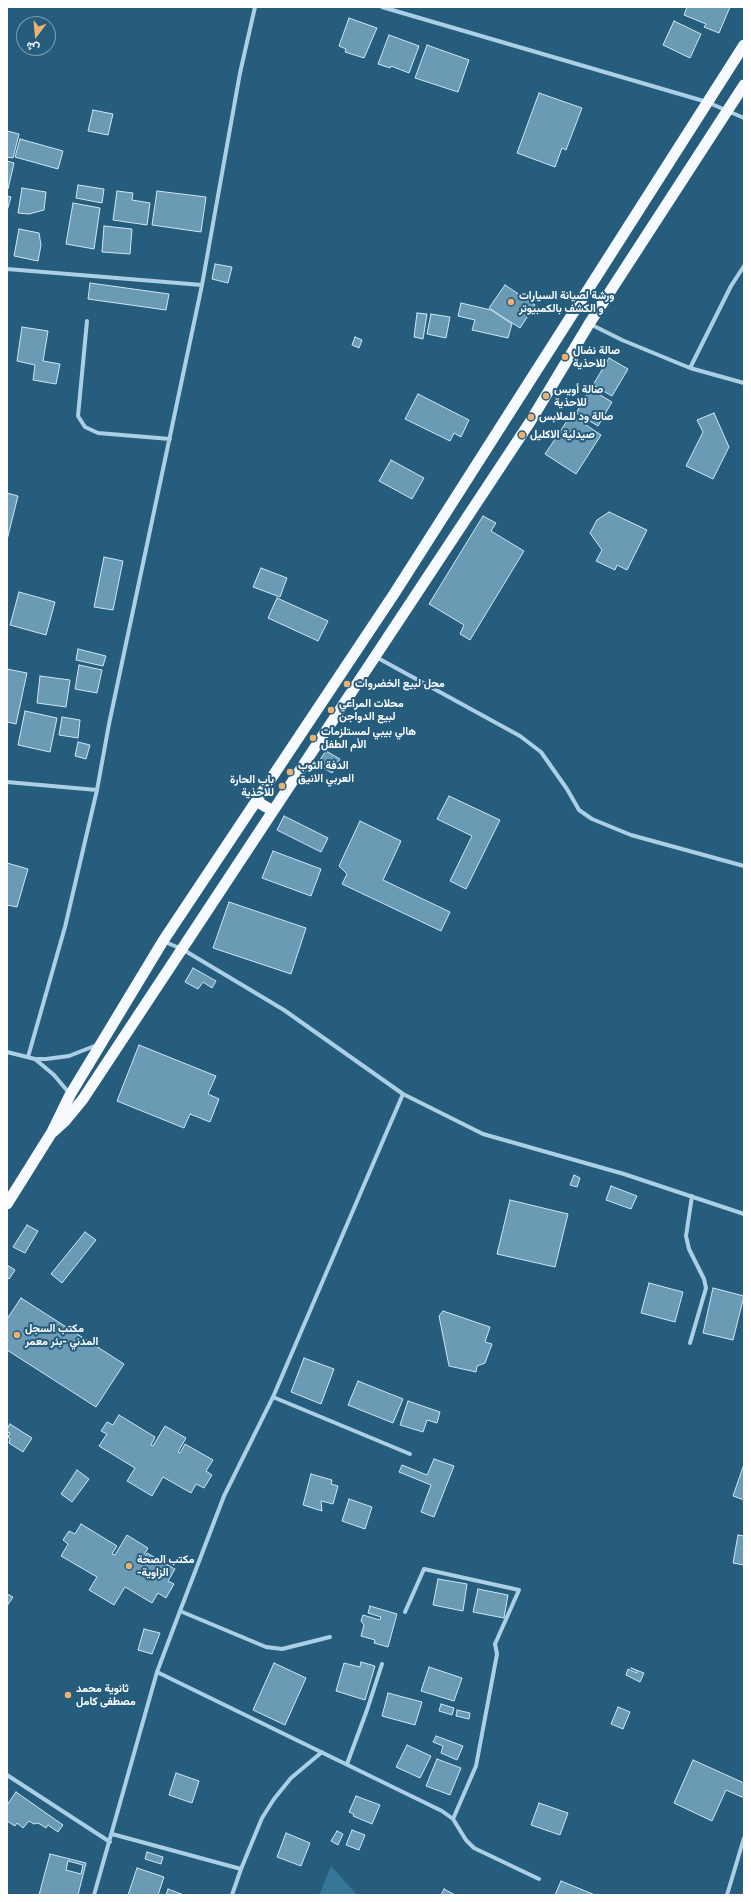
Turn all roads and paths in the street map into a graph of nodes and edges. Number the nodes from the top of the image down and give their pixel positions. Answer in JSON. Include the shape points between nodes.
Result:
{"nodes":[{"id":1,"x":255,"y":7,"type":"edge"},
{"id":2,"x":382,"y":7,"type":"edge"},
{"id":3,"x":744,"y":45,"type":"edge"},
{"id":4,"x":744,"y":85,"type":"edge"},
{"id":5,"x":707,"y":102,"type":"junction"},
{"id":6,"x":727,"y":112,"type":"junction"},
{"id":7,"x":744,"y":118,"type":"edge"},
{"id":8,"x":744,"y":266,"type":"edge"},
{"id":9,"x":7,"y":269,"type":"edge"},
{"id":10,"x":202,"y":285,"type":"junction"},
{"id":11,"x":87,"y":321,"type":"dead end"},
{"id":12,"x":589,"y":324,"type":"junction"},
{"id":13,"x":690,"y":368,"type":"junction"},
{"id":14,"x":744,"y":383,"type":"edge"},
{"id":15,"x":170,"y":439,"type":"junction"},
{"id":16,"x":375,"y":657,"type":"junction"},
{"id":17,"x":7,"y":782,"type":"edge"},
{"id":18,"x":97,"y":790,"type":"junction"},
{"id":19,"x":256,"y":801,"type":"junction"},
{"id":20,"x":273,"y":811,"type":"junction"},
{"id":21,"x":744,"y":866,"type":"edge"},
{"id":22,"x":163,"y":941,"type":"junction"},
{"id":23,"x":182,"y":949,"type":"junction"},
{"id":24,"x":101,"y":1043,"type":"junction"},
{"id":25,"x":7,"y":1052,"type":"edge"},
{"id":26,"x":28,"y":1057,"type":"junction"},
{"id":27,"x":35,"y":1059,"type":"junction"},
{"id":28,"x":70,"y":1094,"type":"junction"},
{"id":29,"x":403,"y":1094,"type":"junction"},
{"id":30,"x":52,"y":1132,"type":"junction"},
{"id":31,"x":692,"y":1196,"type":"junction"},
{"id":32,"x":7,"y":1204,"type":"edge"},
{"id":33,"x":744,"y":1214,"type":"edge"},
{"id":34,"x":690,"y":1343,"type":"dead end"},
{"id":35,"x":273,"y":1397,"type":"junction"},
{"id":36,"x":410,"y":1454,"type":"dead end"},
{"id":37,"x":180,"y":1611,"type":"junction"},
{"id":38,"x":405,"y":1612,"type":"dead end"},
{"id":39,"x":330,"y":1637,"type":"dead end"},
{"id":40,"x":382,"y":1664,"type":"dead end"},
{"id":41,"x":157,"y":1672,"type":"junction"},
{"id":42,"x":322,"y":1752,"type":"junction"},
{"id":43,"x":347,"y":1764,"type":"junction"},
{"id":44,"x":7,"y":1776,"type":"edge"},
{"id":45,"x":453,"y":1819,"type":"junction"},
{"id":46,"x":112,"y":1834,"type":"junction"},
{"id":47,"x":744,"y":1838,"type":"edge"},
{"id":48,"x":110,"y":1842,"type":"junction"},
{"id":49,"x":241,"y":1869,"type":"junction"},
{"id":50,"x":539,"y":1879,"type":"dead end"},
{"id":51,"x":94,"y":1895,"type":"edge"},
{"id":52,"x":232,"y":1895,"type":"edge"},
{"id":53,"x":727,"y":1895,"type":"edge"}],
"edges":[{"from":1,"to":10,"type":"street","via":[[240,73]]},
{"from":2,"to":5,"type":"street"},
{"from":3,"to":5,"type":"highway"},
{"from":4,"to":6,"type":"highway"},
{"from":5,"to":6,"type":"street"},
{"from":5,"to":19,"type":"highway","via":[[394,594]]},
{"from":6,"to":7,"type":"street"},
{"from":6,"to":12,"type":"highway"},
{"from":8,"to":13,"type":"street","via":[[731,286]]},
{"from":9,"to":10,"type":"street"},
{"from":10,"to":15,"type":"street"},
{"from":11,"to":15,"type":"street","via":[[78,416],[85,427],[98,433]]},
{"from":12,"to":13,"type":"street"},
{"from":12,"to":16,"type":"highway","via":[[530,422]]},
{"from":13,"to":14,"type":"street"},
{"from":15,"to":18,"type":"street"},
{"from":16,"to":20,"type":"highway"},
{"from":16,"to":21,"type":"street","via":[[520,736],[541,752],[579,810],[592,819],[631,835]]},
{"from":17,"to":18,"type":"street"},
{"from":18,"to":26,"type":"street","via":[[65,927]]},
{"from":19,"to":20,"type":"highway"},
{"from":19,"to":22,"type":"highway"},
{"from":20,"to":23,"type":"highway"},
{"from":22,"to":23,"type":"street"},
{"from":22,"to":24,"type":"highway"},
{"from":23,"to":29,"type":"street","via":[[284,1010]]},
{"from":23,"to":30,"type":"highway","via":[[83,1099]]},
{"from":24,"to":27,"type":"street","via":[[69,1056]]},
{"from":24,"to":28,"type":"highway"},
{"from":25,"to":26,"type":"street"},
{"from":26,"to":27,"type":"street"},
{"from":27,"to":28,"type":"street","via":[[54,1075]]},
{"from":28,"to":30,"type":"highway"},
{"from":29,"to":31,"type":"street","via":[[483,1134]]},
{"from":29,"to":35,"type":"street"},
{"from":30,"to":32,"type":"highway"},
{"from":31,"to":33,"type":"street"},
{"from":31,"to":34,"type":"street","via":[[686,1236],[706,1288]]},
{"from":35,"to":36,"type":"street"},
{"from":35,"to":37,"type":"street","via":[[224,1496]]},
{"from":37,"to":39,"type":"street","via":[[266,1647],[282,1649]]},
{"from":37,"to":41,"type":"street"},
{"from":38,"to":45,"type":"street","via":[[424,1568],[519,1590],[495,1644],[497,1654],[476,1766]]},
{"from":40,"to":43,"type":"street"},
{"from":41,"to":42,"type":"street"},
{"from":41,"to":46,"type":"street"},
{"from":42,"to":43,"type":"street"},
{"from":42,"to":49,"type":"street","via":[[291,1778],[274,1799],[262,1818]]},
{"from":43,"to":45,"type":"street","via":[[442,1811]]},
{"from":44,"to":48,"type":"street"},
{"from":45,"to":50,"type":"street","via":[[474,1848]]},
{"from":46,"to":48,"type":"street"},
{"from":46,"to":49,"type":"street"},
{"from":47,"to":53,"type":"street"},
{"from":48,"to":51,"type":"street"},
{"from":49,"to":52,"type":"street"}]}
